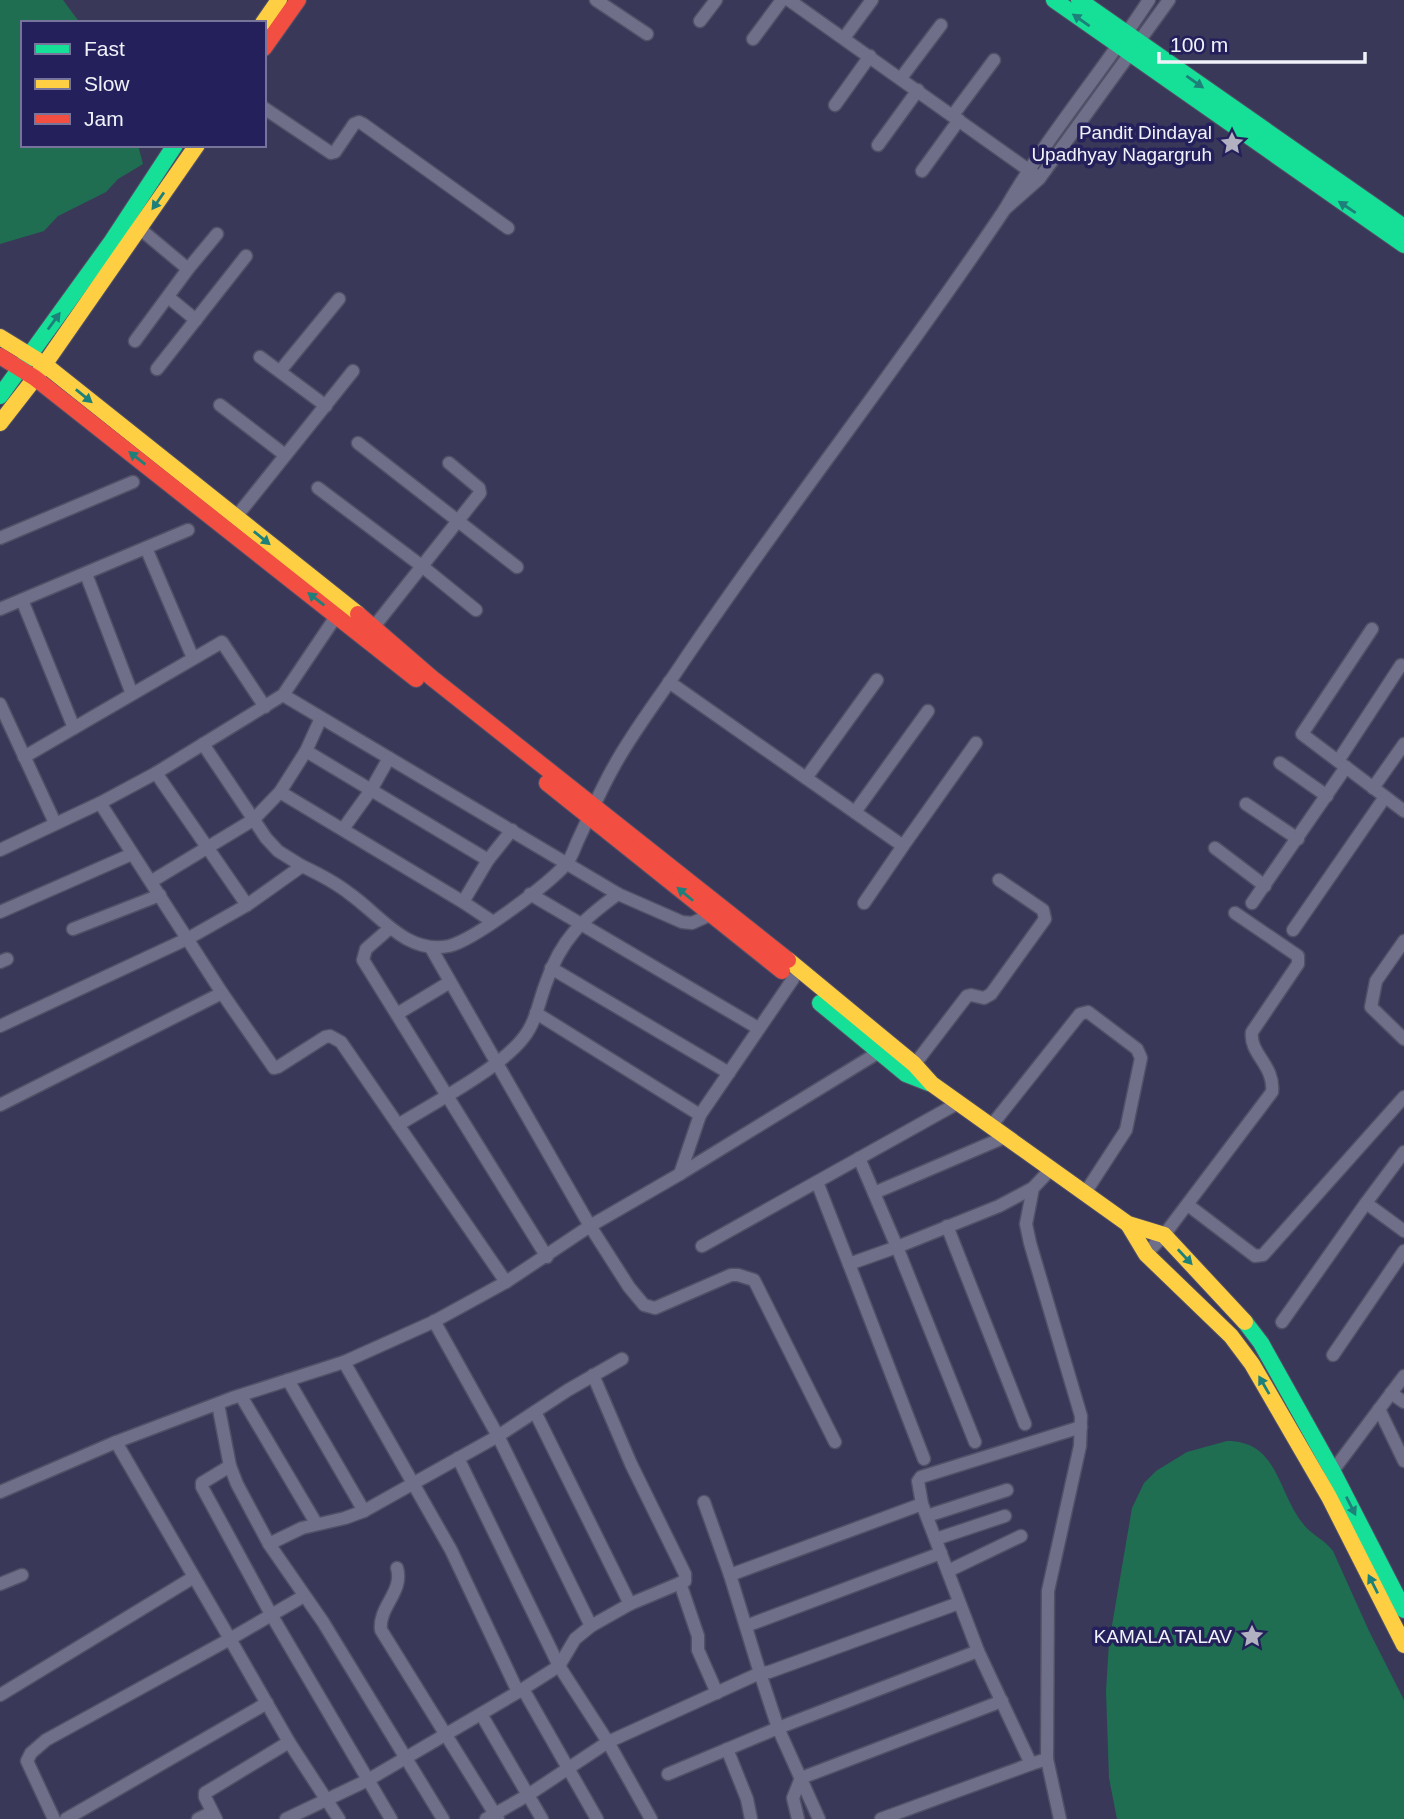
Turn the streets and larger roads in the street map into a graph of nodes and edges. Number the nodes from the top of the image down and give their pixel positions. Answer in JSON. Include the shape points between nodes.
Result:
{"nodes":[{"id":1,"x":279,"y":0,"type":"edge"},
{"id":2,"x":298,"y":0,"type":"edge"},
{"id":3,"x":596,"y":0,"type":"edge"},
{"id":4,"x":716,"y":0,"type":"edge"},
{"id":5,"x":872,"y":0,"type":"edge"},
{"id":6,"x":1054,"y":0,"type":"edge"},
{"id":7,"x":1079,"y":0,"type":"edge"},
{"id":8,"x":1149,"y":0,"type":"edge"},
{"id":9,"x":1169,"y":0,"type":"edge"},
{"id":10,"x":789,"y":1,"type":"edge"},
{"id":11,"x":264,"y":21,"type":"edge"},
{"id":12,"x":700,"y":21,"type":"dead end"},
{"id":13,"x":941,"y":25,"type":"dead end"},
{"id":14,"x":647,"y":34,"type":"dead end"},
{"id":15,"x":844,"y":38,"type":"junction"},
{"id":16,"x":753,"y":40,"type":"dead end"},
{"id":17,"x":266,"y":45,"type":"edge"},
{"id":18,"x":1129,"y":45,"type":"junction"},
{"id":19,"x":870,"y":56,"type":"junction"},
{"id":20,"x":994,"y":60,"type":"dead end"},
{"id":21,"x":901,"y":78,"type":"junction"},
{"id":22,"x":918,"y":90,"type":"junction"},
{"id":23,"x":835,"y":105,"type":"dead end"},
{"id":24,"x":266,"y":109,"type":"edge"},
{"id":25,"x":956,"y":117,"type":"junction"},
{"id":26,"x":878,"y":145,"type":"dead end"},
{"id":27,"x":174,"y":147,"type":"edge"},
{"id":28,"x":196,"y":147,"type":"edge"},
{"id":29,"x":1029,"y":169,"type":"junction"},
{"id":30,"x":922,"y":171,"type":"dead end"},
{"id":31,"x":1040,"y":179,"type":"junction"},
{"id":32,"x":1005,"y":209,"type":"junction"},
{"id":33,"x":1404,"y":227,"type":"edge"},
{"id":34,"x":139,"y":228,"type":"junction"},
{"id":35,"x":508,"y":228,"type":"dead end"},
{"id":36,"x":217,"y":234,"type":"dead end"},
{"id":37,"x":1404,"y":245,"type":"edge"},
{"id":38,"x":246,"y":256,"type":"dead end"},
{"id":39,"x":188,"y":269,"type":"junction"},
{"id":40,"x":168,"y":297,"type":"junction"},
{"id":41,"x":339,"y":299,"type":"dead end"},
{"id":42,"x":195,"y":320,"type":"junction"},
{"id":43,"x":0,"y":337,"type":"edge"},
{"id":44,"x":135,"y":341,"type":"dead end"},
{"id":45,"x":0,"y":356,"type":"edge"},
{"id":46,"x":260,"y":357,"type":"dead end"},
{"id":47,"x":37,"y":359,"type":"junction"},
{"id":48,"x":20,"y":368,"type":"junction"},
{"id":49,"x":157,"y":369,"type":"dead end"},
{"id":50,"x":280,"y":371,"type":"junction"},
{"id":51,"x":353,"y":371,"type":"dead end"},
{"id":52,"x":35,"y":378,"type":"junction"},
{"id":53,"x":0,"y":396,"type":"edge"},
{"id":54,"x":220,"y":405,"type":"dead end"},
{"id":55,"x":326,"y":406,"type":"junction"},
{"id":56,"x":0,"y":424,"type":"edge"},
{"id":57,"x":358,"y":443,"type":"dead end"},
{"id":58,"x":285,"y":455,"type":"junction"},
{"id":59,"x":449,"y":463,"type":"dead end"},
{"id":60,"x":133,"y":482,"type":"dead end"},
{"id":61,"x":318,"y":488,"type":"dead end"},
{"id":62,"x":236,"y":517,"type":"junction"},
{"id":63,"x":458,"y":521,"type":"junction"},
{"id":64,"x":188,"y":530,"type":"dead end"},
{"id":65,"x":0,"y":538,"type":"edge"},
{"id":66,"x":146,"y":548,"type":"junction"},
{"id":67,"x":423,"y":567,"type":"junction"},
{"id":68,"x":517,"y":567,"type":"dead end"},
{"id":69,"x":86,"y":573,"type":"junction"},
{"id":70,"x":22,"y":600,"type":"junction"},
{"id":71,"x":0,"y":609,"type":"edge"},
{"id":72,"x":476,"y":610,"type":"dead end"},
{"id":73,"x":337,"y":615,"type":"junction"},
{"id":74,"x":1372,"y":629,"type":"dead end"},
{"id":75,"x":369,"y":633,"type":"junction"},
{"id":76,"x":193,"y":658,"type":"junction"},
{"id":77,"x":1401,"y":665,"type":"dead end"},
{"id":78,"x":877,"y":680,"type":"dead end"},
{"id":79,"x":669,"y":682,"type":"junction"},
{"id":80,"x":132,"y":694,"type":"junction"},
{"id":81,"x":283,"y":695,"type":"junction"},
{"id":82,"x":0,"y":704,"type":"edge"},
{"id":83,"x":265,"y":707,"type":"junction"},
{"id":84,"x":928,"y":711,"type":"dead end"},
{"id":85,"x":321,"y":718,"type":"junction"},
{"id":86,"x":75,"y":727,"type":"junction"},
{"id":87,"x":976,"y":743,"type":"dead end"},
{"id":88,"x":203,"y":744,"type":"junction"},
{"id":89,"x":1404,"y":744,"type":"edge"},
{"id":90,"x":306,"y":751,"type":"junction"},
{"id":91,"x":24,"y":757,"type":"junction"},
{"id":92,"x":389,"y":758,"type":"junction"},
{"id":93,"x":1280,"y":763,"type":"dead end"},
{"id":94,"x":1342,"y":764,"type":"junction"},
{"id":95,"x":156,"y":773,"type":"junction"},
{"id":96,"x":806,"y":778,"type":"junction"},
{"id":97,"x":1373,"y":788,"type":"junction"},
{"id":98,"x":371,"y":790,"type":"junction"},
{"id":99,"x":280,"y":792,"type":"junction"},
{"id":100,"x":1327,"y":796,"type":"junction"},
{"id":101,"x":1385,"y":797,"type":"junction"},
{"id":102,"x":100,"y":803,"type":"junction"},
{"id":103,"x":1246,"y":804,"type":"dead end"},
{"id":104,"x":593,"y":810,"type":"junction"},
{"id":105,"x":1404,"y":811,"type":"edge"},
{"id":106,"x":855,"y":812,"type":"junction"},
{"id":107,"x":253,"y":820,"type":"junction"},
{"id":108,"x":55,"y":823,"type":"junction"},
{"id":109,"x":343,"y":829,"type":"junction"},
{"id":110,"x":512,"y":830,"type":"junction"},
{"id":111,"x":1298,"y":839,"type":"junction"},
{"id":112,"x":903,"y":846,"type":"junction"},
{"id":113,"x":1215,"y":848,"type":"dead end"},
{"id":114,"x":0,"y":849,"type":"edge"},
{"id":115,"x":207,"y":849,"type":"junction"},
{"id":116,"x":132,"y":854,"type":"junction"},
{"id":117,"x":488,"y":860,"type":"junction"},
{"id":118,"x":567,"y":862,"type":"junction"},
{"id":119,"x":302,"y":866,"type":"junction"},
{"id":120,"x":999,"y":880,"type":"dead end"},
{"id":121,"x":152,"y":881,"type":"junction"},
{"id":122,"x":1265,"y":886,"type":"junction"},
{"id":123,"x":530,"y":894,"type":"junction"},
{"id":124,"x":618,"y":894,"type":"junction"},
{"id":125,"x":160,"y":895,"type":"junction"},
{"id":126,"x":463,"y":902,"type":"junction"},
{"id":127,"x":864,"y":903,"type":"dead end"},
{"id":128,"x":1252,"y":903,"type":"dead end"},
{"id":129,"x":247,"y":905,"type":"junction"},
{"id":130,"x":0,"y":912,"type":"edge"},
{"id":131,"x":1235,"y":913,"type":"dead end"},
{"id":132,"x":710,"y":915,"type":"junction"},
{"id":133,"x":493,"y":922,"type":"junction"},
{"id":134,"x":579,"y":925,"type":"junction"},
{"id":135,"x":390,"y":928,"type":"junction"},
{"id":136,"x":73,"y":929,"type":"dead end"},
{"id":137,"x":1293,"y":930,"type":"dead end"},
{"id":138,"x":189,"y":938,"type":"junction"},
{"id":139,"x":1404,"y":941,"type":"edge"},
{"id":140,"x":431,"y":948,"type":"junction"},
{"id":141,"x":551,"y":968,"type":"junction"},
{"id":142,"x":793,"y":979,"type":"junction"},
{"id":143,"x":450,"y":982,"type":"junction"},
{"id":144,"x":222,"y":993,"type":"junction"},
{"id":145,"x":536,"y":1013,"type":"junction"},
{"id":146,"x":397,"y":1014,"type":"junction"},
{"id":147,"x":1404,"y":1021,"type":"edge"},
{"id":148,"x":0,"y":1026,"type":"edge"},
{"id":149,"x":758,"y":1028,"type":"junction"},
{"id":150,"x":1400,"y":1035,"type":"edge"},
{"id":151,"x":884,"y":1049,"type":"junction"},
{"id":152,"x":496,"y":1063,"type":"junction"},
{"id":153,"x":910,"y":1069,"type":"junction"},
{"id":154,"x":729,"y":1073,"type":"junction"},
{"id":155,"x":446,"y":1095,"type":"junction"},
{"id":156,"x":1404,"y":1097,"type":"edge"},
{"id":157,"x":958,"y":1103,"type":"junction"},
{"id":158,"x":0,"y":1105,"type":"edge"},
{"id":159,"x":700,"y":1115,"type":"junction"},
{"id":160,"x":398,"y":1125,"type":"junction"},
{"id":161,"x":991,"y":1126,"type":"junction"},
{"id":162,"x":1005,"y":1138,"type":"junction"},
{"id":163,"x":1404,"y":1152,"type":"edge"},
{"id":164,"x":859,"y":1158,"type":"junction"},
{"id":165,"x":1052,"y":1168,"type":"junction"},
{"id":166,"x":680,"y":1174,"type":"junction"},
{"id":167,"x":817,"y":1182,"type":"junction"},
{"id":168,"x":1033,"y":1188,"type":"junction"},
{"id":169,"x":874,"y":1193,"type":"junction"},
{"id":170,"x":1085,"y":1193,"type":"junction"},
{"id":171,"x":1366,"y":1203,"type":"junction"},
{"id":172,"x":1188,"y":1205,"type":"junction"},
{"id":173,"x":1128,"y":1224,"type":"junction"},
{"id":174,"x":590,"y":1226,"type":"junction"},
{"id":175,"x":947,"y":1226,"type":"junction"},
{"id":176,"x":1404,"y":1231,"type":"edge"},
{"id":177,"x":1164,"y":1235,"type":"junction"},
{"id":178,"x":702,"y":1246,"type":"dead end"},
{"id":179,"x":897,"y":1247,"type":"junction"},
{"id":180,"x":1404,"y":1251,"type":"edge"},
{"id":181,"x":1146,"y":1254,"type":"junction"},
{"id":182,"x":547,"y":1257,"type":"junction"},
{"id":183,"x":849,"y":1264,"type":"junction"},
{"id":184,"x":506,"y":1282,"type":"junction"},
{"id":185,"x":434,"y":1321,"type":"junction"},
{"id":186,"x":1282,"y":1322,"type":"dead end"},
{"id":187,"x":1333,"y":1355,"type":"dead end"},
{"id":188,"x":622,"y":1359,"type":"dead end"},
{"id":189,"x":344,"y":1362,"type":"junction"},
{"id":190,"x":593,"y":1375,"type":"junction"},
{"id":191,"x":1404,"y":1376,"type":"edge"},
{"id":192,"x":288,"y":1380,"type":"junction"},
{"id":193,"x":1391,"y":1393,"type":"junction"},
{"id":194,"x":241,"y":1396,"type":"junction"},
{"id":195,"x":1404,"y":1402,"type":"edge"},
{"id":196,"x":218,"y":1404,"type":"junction"},
{"id":197,"x":1379,"y":1409,"type":"junction"},
{"id":198,"x":535,"y":1412,"type":"junction"},
{"id":199,"x":1025,"y":1424,"type":"dead end"},
{"id":200,"x":1081,"y":1427,"type":"junction"},
{"id":201,"x":498,"y":1436,"type":"junction"},
{"id":202,"x":116,"y":1442,"type":"junction"},
{"id":203,"x":975,"y":1442,"type":"dead end"},
{"id":204,"x":835,"y":1443,"type":"dead end"},
{"id":205,"x":458,"y":1458,"type":"junction"},
{"id":206,"x":924,"y":1459,"type":"dead end"},
{"id":207,"x":1404,"y":1461,"type":"edge"},
{"id":208,"x":230,"y":1466,"type":"junction"},
{"id":209,"x":1334,"y":1472,"type":"junction"},
{"id":210,"x":414,"y":1482,"type":"junction"},
{"id":211,"x":1322,"y":1484,"type":"junction"},
{"id":212,"x":1007,"y":1490,"type":"dead end"},
{"id":213,"x":0,"y":1492,"type":"edge"},
{"id":214,"x":704,"y":1502,"type":"dead end"},
{"id":215,"x":925,"y":1510,"type":"junction"},
{"id":216,"x":363,"y":1511,"type":"junction"},
{"id":217,"x":1004,"y":1516,"type":"dead end"},
{"id":218,"x":316,"y":1523,"type":"junction"},
{"id":219,"x":1021,"y":1536,"type":"dead end"},
{"id":220,"x":936,"y":1539,"type":"junction"},
{"id":221,"x":269,"y":1544,"type":"junction"},
{"id":222,"x":942,"y":1553,"type":"junction"},
{"id":223,"x":397,"y":1568,"type":"dead end"},
{"id":224,"x":948,"y":1571,"type":"junction"},
{"id":225,"x":22,"y":1575,"type":"dead end"},
{"id":226,"x":730,"y":1575,"type":"junction"},
{"id":227,"x":194,"y":1577,"type":"junction"},
{"id":228,"x":680,"y":1583,"type":"junction"},
{"id":229,"x":0,"y":1584,"type":"edge"},
{"id":230,"x":304,"y":1596,"type":"junction"},
{"id":231,"x":959,"y":1603,"type":"junction"},
{"id":232,"x":631,"y":1604,"type":"junction"},
{"id":233,"x":1404,"y":1610,"type":"edge"},
{"id":234,"x":272,"y":1616,"type":"junction"},
{"id":235,"x":591,"y":1626,"type":"junction"},
{"id":236,"x":746,"y":1626,"type":"junction"},
{"id":237,"x":230,"y":1639,"type":"junction"},
{"id":238,"x":1404,"y":1645,"type":"edge"},
{"id":239,"x":978,"y":1651,"type":"junction"},
{"id":240,"x":559,"y":1666,"type":"junction"},
{"id":241,"x":760,"y":1673,"type":"junction"},
{"id":242,"x":521,"y":1691,"type":"junction"},
{"id":243,"x":717,"y":1693,"type":"junction"},
{"id":244,"x":0,"y":1695,"type":"edge"},
{"id":245,"x":1002,"y":1701,"type":"junction"},
{"id":246,"x":267,"y":1703,"type":"junction"},
{"id":247,"x":481,"y":1714,"type":"junction"},
{"id":248,"x":778,"y":1728,"type":"junction"},
{"id":249,"x":446,"y":1733,"type":"junction"},
{"id":250,"x":289,"y":1742,"type":"junction"},
{"id":251,"x":608,"y":1742,"type":"junction"},
{"id":252,"x":727,"y":1749,"type":"junction"},
{"id":253,"x":406,"y":1757,"type":"junction"},
{"id":254,"x":1047,"y":1759,"type":"junction"},
{"id":255,"x":1031,"y":1764,"type":"junction"},
{"id":256,"x":568,"y":1768,"type":"junction"},
{"id":257,"x":668,"y":1774,"type":"dead end"},
{"id":258,"x":801,"y":1778,"type":"junction"},
{"id":259,"x":368,"y":1780,"type":"junction"},
{"id":260,"x":528,"y":1795,"type":"junction"},
{"id":261,"x":327,"y":1799,"type":"junction"},
{"id":262,"x":214,"y":1815,"type":"edge"},
{"id":263,"x":295,"y":1817,"type":"edge"},
{"id":264,"x":493,"y":1817,"type":"edge"},
{"id":265,"x":54,"y":1819,"type":"edge"},
{"id":266,"x":66,"y":1819,"type":"edge"},
{"id":267,"x":198,"y":1819,"type":"edge"},
{"id":268,"x":339,"y":1819,"type":"edge"},
{"id":269,"x":391,"y":1819,"type":"edge"},
{"id":270,"x":443,"y":1819,"type":"edge"},
{"id":271,"x":542,"y":1819,"type":"edge"},
{"id":272,"x":597,"y":1819,"type":"edge"},
{"id":273,"x":651,"y":1819,"type":"edge"},
{"id":274,"x":751,"y":1819,"type":"edge"},
{"id":275,"x":798,"y":1819,"type":"edge"},
{"id":276,"x":819,"y":1819,"type":"edge"},
{"id":277,"x":881,"y":1819,"type":"edge"},
{"id":278,"x":1059,"y":1819,"type":"edge"}],
"edges":[{"from":1,"to":11,"type":"street"},
{"from":2,"to":17,"type":"street"},
{"from":3,"to":14,"type":"street"},
{"from":4,"to":12,"type":"street"},
{"from":5,"to":15,"type":"street"},
{"from":18,"to":6,"type":"street","one_way":true},
{"from":7,"to":18,"type":"street"},
{"from":8,"to":18,"type":"street"},
{"from":9,"to":18,"type":"street"},
{"from":10,"to":15,"type":"street"},
{"from":10,"to":16,"type":"street"},
{"from":13,"to":21,"type":"street"},
{"from":15,"to":19,"type":"street"},
{"from":18,"to":29,"type":"street"},
{"from":18,"to":31,"type":"street"},
{"from":18,"to":33,"type":"street","one_way":true},
{"from":37,"to":18,"type":"street","one_way":true},
{"from":19,"to":21,"type":"street"},
{"from":19,"to":23,"type":"street"},
{"from":20,"to":25,"type":"street"},
{"from":21,"to":22,"type":"street"},
{"from":22,"to":25,"type":"street"},
{"from":22,"to":26,"type":"street"},
{"from":24,"to":35,"type":"street","via":[[331,153],[359,122]]},
{"from":25,"to":29,"type":"street"},
{"from":25,"to":30,"type":"street"},
{"from":47,"to":27,"type":"street","one_way":true},
{"from":28,"to":34,"type":"street","one_way":true},
{"from":29,"to":31,"type":"street"},
{"from":29,"to":32,"type":"street"},
{"from":31,"to":32,"type":"street"},
{"from":32,"to":79,"type":"street"},
{"from":34,"to":39,"type":"street"},
{"from":34,"to":47,"type":"street"},
{"from":36,"to":39,"type":"street"},
{"from":38,"to":42,"type":"street"},
{"from":39,"to":40,"type":"street"},
{"from":40,"to":42,"type":"street"},
{"from":40,"to":44,"type":"street"},
{"from":41,"to":50,"type":"street"},
{"from":42,"to":49,"type":"street"},
{"from":43,"to":47,"type":"street"},
{"from":45,"to":48,"type":"street"},
{"from":46,"to":50,"type":"street"},
{"from":47,"to":48,"type":"street"},
{"from":47,"to":52,"type":"street"},
{"from":47,"to":62,"type":"street","one_way":true},
{"from":48,"to":52,"type":"street"},
{"from":48,"to":53,"type":"street"},
{"from":50,"to":55,"type":"street"},
{"from":51,"to":55,"type":"street"},
{"from":52,"to":56,"type":"street"},
{"from":73,"to":52,"type":"street","one_way":true},
{"from":54,"to":58,"type":"street"},
{"from":55,"to":58,"type":"street"},
{"from":57,"to":63,"type":"street"},
{"from":58,"to":62,"type":"street"},
{"from":59,"to":63,"type":"street","via":[[480,491]]},
{"from":60,"to":65,"type":"street"},
{"from":61,"to":67,"type":"street"},
{"from":62,"to":75,"type":"street","one_way":true},
{"from":63,"to":67,"type":"street"},
{"from":63,"to":68,"type":"street"},
{"from":64,"to":66,"type":"street"},
{"from":66,"to":69,"type":"street"},
{"from":66,"to":76,"type":"street"},
{"from":67,"to":72,"type":"street"},
{"from":67,"to":75,"type":"street"},
{"from":69,"to":70,"type":"street"},
{"from":69,"to":80,"type":"street"},
{"from":70,"to":71,"type":"street"},
{"from":70,"to":86,"type":"street"},
{"from":73,"to":75,"type":"street"},
{"from":73,"to":81,"type":"street"},
{"from":74,"to":94,"type":"street","via":[[1302,734]]},
{"from":75,"to":104,"type":"street"},
{"from":76,"to":80,"type":"street"},
{"from":76,"to":83,"type":"street","via":[[224,643]]},
{"from":77,"to":94,"type":"street"},
{"from":78,"to":96,"type":"street"},
{"from":79,"to":96,"type":"street"},
{"from":79,"to":104,"type":"street","via":[[612,769]]},
{"from":80,"to":86,"type":"street"},
{"from":81,"to":83,"type":"street"},
{"from":81,"to":85,"type":"street"},
{"from":82,"to":91,"type":"street"},
{"from":83,"to":88,"type":"street"},
{"from":84,"to":106,"type":"street"},
{"from":85,"to":90,"type":"street"},
{"from":85,"to":92,"type":"street"},
{"from":86,"to":91,"type":"street"},
{"from":87,"to":112,"type":"street"},
{"from":88,"to":95,"type":"street"},
{"from":88,"to":107,"type":"street"},
{"from":89,"to":97,"type":"street"},
{"from":90,"to":98,"type":"street"},
{"from":90,"to":99,"type":"street"},
{"from":91,"to":108,"type":"street"},
{"from":92,"to":98,"type":"street"},
{"from":92,"to":110,"type":"street"},
{"from":93,"to":100,"type":"street"},
{"from":94,"to":97,"type":"street"},
{"from":94,"to":100,"type":"street"},
{"from":95,"to":102,"type":"street"},
{"from":95,"to":115,"type":"street"},
{"from":96,"to":106,"type":"street"},
{"from":97,"to":101,"type":"street"},
{"from":98,"to":109,"type":"street"},
{"from":98,"to":117,"type":"street"},
{"from":99,"to":107,"type":"street"},
{"from":99,"to":109,"type":"street"},
{"from":100,"to":111,"type":"street"},
{"from":101,"to":105,"type":"street"},
{"from":101,"to":137,"type":"street"},
{"from":102,"to":108,"type":"street"},
{"from":102,"to":116,"type":"street"},
{"from":103,"to":111,"type":"street"},
{"from":104,"to":118,"type":"street"},
{"from":132,"to":104,"type":"street","one_way":true},
{"from":104,"to":151,"type":"street","via":[[732,914]]},
{"from":106,"to":112,"type":"street"},
{"from":107,"to":115,"type":"street"},
{"from":107,"to":119,"type":"street","via":[[278,850]]},
{"from":108,"to":114,"type":"street"},
{"from":109,"to":126,"type":"street"},
{"from":110,"to":117,"type":"street"},
{"from":110,"to":118,"type":"street"},
{"from":111,"to":122,"type":"street"},
{"from":112,"to":127,"type":"street"},
{"from":113,"to":122,"type":"street"},
{"from":115,"to":121,"type":"street"},
{"from":115,"to":129,"type":"street"},
{"from":116,"to":121,"type":"street"},
{"from":116,"to":130,"type":"street"},
{"from":117,"to":126,"type":"street"},
{"from":118,"to":123,"type":"street"},
{"from":118,"to":124,"type":"street"},
{"from":119,"to":129,"type":"street"},
{"from":119,"to":135,"type":"street","via":[[352,895]]},
{"from":120,"to":153,"type":"street","via":[[1043,910],[1045,919],[991,994],[967,996]]},
{"from":121,"to":125,"type":"street"},
{"from":122,"to":128,"type":"street"},
{"from":123,"to":133,"type":"street"},
{"from":123,"to":134,"type":"street"},
{"from":124,"to":132,"type":"street","via":[[682,922]]},
{"from":124,"to":134,"type":"street"},
{"from":125,"to":136,"type":"street"},
{"from":125,"to":138,"type":"street"},
{"from":126,"to":133,"type":"street"},
{"from":129,"to":138,"type":"street"},
{"from":131,"to":172,"type":"street","via":[[1299,959],[1252,1032],[1253,1044],[1273,1081],[1272,1092]]},
{"from":132,"to":142,"type":"street"},
{"from":133,"to":140,"type":"street","via":[[451,945]]},
{"from":134,"to":141,"type":"street"},
{"from":134,"to":149,"type":"street"},
{"from":135,"to":140,"type":"street"},
{"from":135,"to":146,"type":"street","via":[[366,949],[363,960]]},
{"from":138,"to":144,"type":"street"},
{"from":138,"to":148,"type":"street"},
{"from":139,"to":150,"type":"street","via":[[1376,981],[1371,1007]]},
{"from":140,"to":143,"type":"street"},
{"from":141,"to":145,"type":"street"},
{"from":141,"to":154,"type":"street"},
{"from":142,"to":149,"type":"street"},
{"from":142,"to":151,"type":"street"},
{"from":143,"to":146,"type":"street"},
{"from":143,"to":152,"type":"street"},
{"from":144,"to":158,"type":"street"},
{"from":144,"to":160,"type":"street","via":[[274,1068],[325,1037],[341,1042]]},
{"from":145,"to":152,"type":"street","via":[[522,1040]]},
{"from":145,"to":159,"type":"street"},
{"from":146,"to":155,"type":"street"},
{"from":147,"to":150,"type":"street"},
{"from":149,"to":154,"type":"street"},
{"from":151,"to":153,"type":"street"},
{"from":151,"to":166,"type":"street"},
{"from":152,"to":155,"type":"street"},
{"from":152,"to":174,"type":"street"},
{"from":153,"to":157,"type":"street"},
{"from":154,"to":159,"type":"street"},
{"from":155,"to":160,"type":"street"},
{"from":155,"to":182,"type":"street"},
{"from":156,"to":172,"type":"street","via":[[1263,1255],[1255,1256]]},
{"from":157,"to":161,"type":"street"},
{"from":157,"to":164,"type":"street"},
{"from":159,"to":166,"type":"street"},
{"from":160,"to":184,"type":"street"},
{"from":161,"to":162,"type":"street"},
{"from":161,"to":170,"type":"street","via":[[1080,1014],[1088,1012],[1137,1049],[1141,1058],[1126,1130]]},
{"from":162,"to":165,"type":"street"},
{"from":162,"to":169,"type":"street"},
{"from":163,"to":171,"type":"street"},
{"from":164,"to":167,"type":"street"},
{"from":164,"to":169,"type":"street"},
{"from":165,"to":168,"type":"street"},
{"from":165,"to":170,"type":"street"},
{"from":166,"to":174,"type":"street"},
{"from":167,"to":178,"type":"street"},
{"from":167,"to":183,"type":"street"},
{"from":168,"to":175,"type":"street"},
{"from":168,"to":200,"type":"street","via":[[1026,1224]]},
{"from":169,"to":179,"type":"street"},
{"from":170,"to":173,"type":"street"},
{"from":171,"to":176,"type":"street"},
{"from":171,"to":186,"type":"street"},
{"from":172,"to":177,"type":"street"},
{"from":173,"to":177,"type":"street"},
{"from":173,"to":181,"type":"street"},
{"from":174,"to":182,"type":"street"},
{"from":174,"to":204,"type":"street","via":[[629,1287],[650,1308],[731,1275],[754,1280]]},
{"from":175,"to":179,"type":"street"},
{"from":175,"to":199,"type":"street"},
{"from":177,"to":181,"type":"street"},
{"from":177,"to":209,"type":"street","one_way":true,"via":[[1261,1343]]},
{"from":179,"to":183,"type":"street"},
{"from":179,"to":203,"type":"street"},
{"from":180,"to":187,"type":"street"},
{"from":211,"to":181,"type":"street","one_way":true,"via":[[1231,1336]]},
{"from":182,"to":184,"type":"street"},
{"from":183,"to":206,"type":"street"},
{"from":184,"to":185,"type":"street"},
{"from":185,"to":189,"type":"street"},
{"from":185,"to":201,"type":"street"},
{"from":188,"to":190,"type":"street"},
{"from":189,"to":192,"type":"street"},
{"from":189,"to":210,"type":"street"},
{"from":190,"to":198,"type":"street"},
{"from":190,"to":228,"type":"street","via":[[684,1574],[685,1581]]},
{"from":191,"to":193,"type":"street"},
{"from":192,"to":194,"type":"street"},
{"from":192,"to":216,"type":"street"},
{"from":193,"to":195,"type":"street"},
{"from":193,"to":197,"type":"street"},
{"from":194,"to":196,"type":"street"},
{"from":194,"to":218,"type":"street"},
{"from":196,"to":202,"type":"street"},
{"from":196,"to":208,"type":"street"},
{"from":197,"to":207,"type":"street"},
{"from":197,"to":209,"type":"street"},
{"from":198,"to":201,"type":"street"},
{"from":198,"to":232,"type":"street"},
{"from":200,"to":215,"type":"street","via":[[921,1477]]},
{"from":200,"to":254,"type":"street","via":[[1048,1591]]},
{"from":201,"to":205,"type":"street"},
{"from":201,"to":235,"type":"street"},
{"from":202,"to":213,"type":"street"},
{"from":202,"to":227,"type":"street"},
{"from":205,"to":210,"type":"street"},
{"from":205,"to":240,"type":"street"},
{"from":208,"to":221,"type":"street"},
{"from":208,"to":234,"type":"street","via":[[202,1487]]},
{"from":209,"to":211,"type":"street"},
{"from":209,"to":233,"type":"street","one_way":true},
{"from":210,"to":216,"type":"street"},
{"from":210,"to":242,"type":"street"},
{"from":238,"to":211,"type":"street","one_way":true},
{"from":212,"to":215,"type":"street"},
{"from":214,"to":226,"type":"street"},
{"from":215,"to":220,"type":"street"},
{"from":215,"to":226,"type":"street"},
{"from":216,"to":218,"type":"street"},
{"from":217,"to":220,"type":"street"},
{"from":218,"to":221,"type":"street"},
{"from":219,"to":224,"type":"street"},
{"from":220,"to":222,"type":"street"},
{"from":221,"to":230,"type":"street"},
{"from":222,"to":224,"type":"street"},
{"from":222,"to":236,"type":"street"},
{"from":223,"to":249,"type":"street","via":[[398,1586],[381,1630]]},
{"from":224,"to":231,"type":"street"},
{"from":225,"to":229,"type":"street"},
{"from":226,"to":236,"type":"street"},
{"from":227,"to":237,"type":"street"},
{"from":227,"to":244,"type":"street"},
{"from":228,"to":232,"type":"street"},
{"from":228,"to":243,"type":"street","via":[[698,1636],[698,1650]]},
{"from":230,"to":234,"type":"street"},
{"from":230,"to":253,"type":"street"},
{"from":231,"to":239,"type":"street"},
{"from":231,"to":241,"type":"street"},
{"from":232,"to":235,"type":"street"},
{"from":234,"to":237,"type":"street"},
{"from":234,"to":259,"type":"street"},
{"from":235,"to":240,"type":"street","via":[[575,1639]]},
{"from":236,"to":241,"type":"street"},
{"from":237,"to":246,"type":"street"},
{"from":237,"to":265,"type":"street","via":[[46,1740],[31,1753],[27,1761]]},
{"from":239,"to":245,"type":"street"},
{"from":239,"to":248,"type":"street"},
{"from":240,"to":242,"type":"street"},
{"from":240,"to":251,"type":"street"},
{"from":241,"to":243,"type":"street"},
{"from":241,"to":248,"type":"street"},
{"from":242,"to":247,"type":"street"},
{"from":242,"to":256,"type":"street"},
{"from":243,"to":251,"type":"street"},
{"from":245,"to":255,"type":"street"},
{"from":245,"to":258,"type":"street"},
{"from":246,"to":250,"type":"street"},
{"from":246,"to":266,"type":"street"},
{"from":247,"to":249,"type":"street"},
{"from":247,"to":260,"type":"street"},
{"from":248,"to":252,"type":"street"},
{"from":248,"to":258,"type":"street"},
{"from":249,"to":253,"type":"street"},
{"from":249,"to":264,"type":"street"},
{"from":250,"to":261,"type":"street"},
{"from":250,"to":262,"type":"street","via":[[205,1793]]},
{"from":251,"to":256,"type":"street"},
{"from":251,"to":273,"type":"street"},
{"from":252,"to":257,"type":"street"},
{"from":252,"to":274,"type":"street"},
{"from":253,"to":259,"type":"street"},
{"from":253,"to":270,"type":"street"},
{"from":254,"to":255,"type":"street"},
{"from":254,"to":278,"type":"street"},
{"from":255,"to":277,"type":"street"},
{"from":256,"to":260,"type":"street"},
{"from":256,"to":272,"type":"street"},
{"from":258,"to":275,"type":"street","via":[[793,1798]]},
{"from":258,"to":276,"type":"street"},
{"from":259,"to":261,"type":"street"},
{"from":259,"to":269,"type":"street"},
{"from":260,"to":264,"type":"street"},
{"from":260,"to":271,"type":"street"},
{"from":261,"to":263,"type":"street"},
{"from":261,"to":268,"type":"street"},
{"from":262,"to":267,"type":"street"}]}
